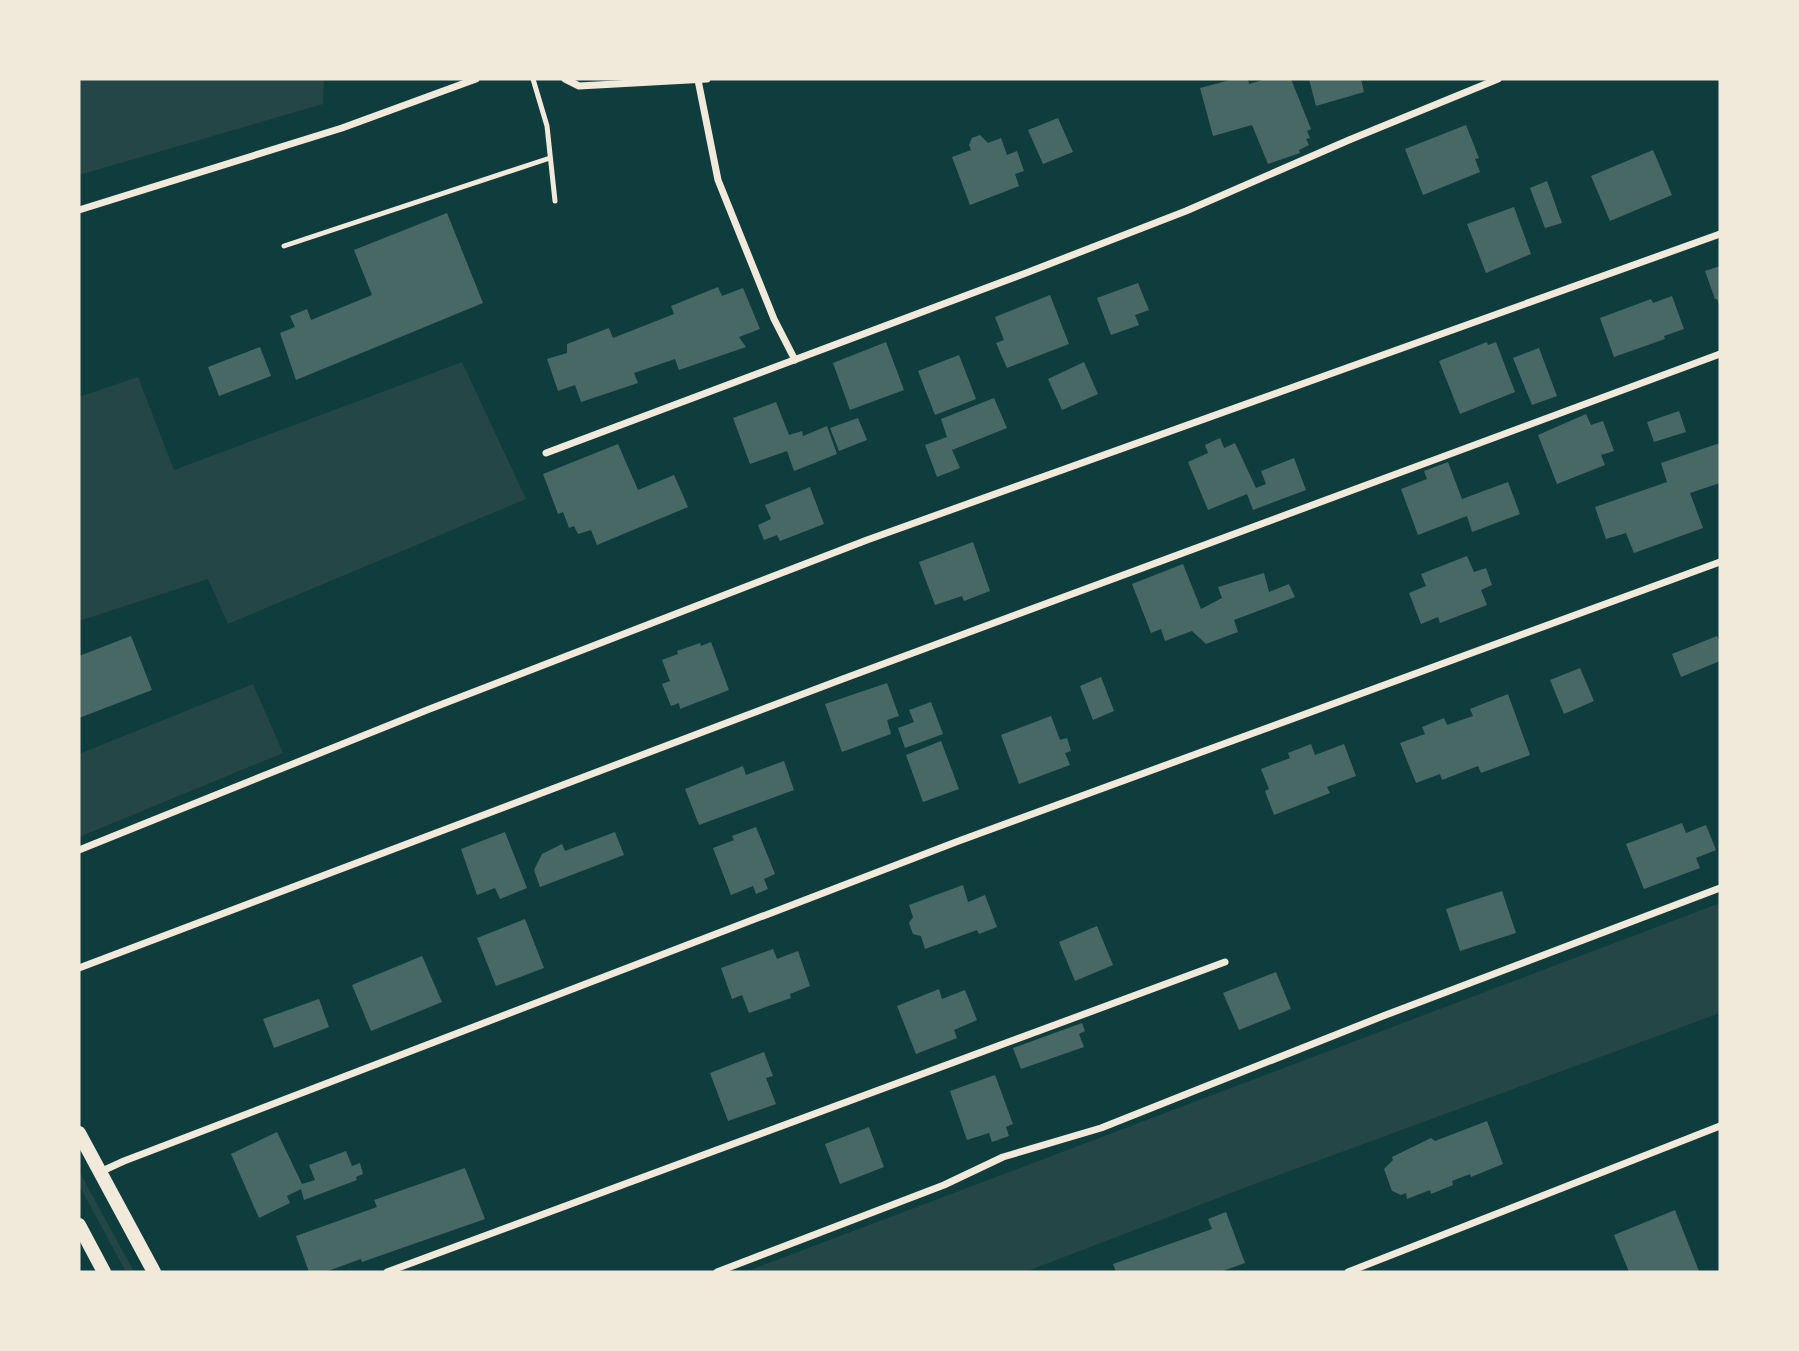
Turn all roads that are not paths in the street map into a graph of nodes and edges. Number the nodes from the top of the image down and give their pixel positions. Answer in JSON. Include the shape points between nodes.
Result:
{"nodes":[{"id":1,"x":476,"y":79,"type":"edge"},
{"id":2,"x":533,"y":79,"type":"edge"},
{"id":3,"x":565,"y":79,"type":"edge"},
{"id":4,"x":707,"y":79,"type":"edge"},
{"id":5,"x":1498,"y":79,"type":"edge"},
{"id":6,"x":698,"y":80,"type":"edge"},
{"id":7,"x":455,"y":83,"type":"edge"},
{"id":8,"x":550,"y":158,"type":"junction"},
{"id":9,"x":555,"y":201,"type":"dead end"},
{"id":10,"x":79,"y":210,"type":"edge"},
{"id":11,"x":1720,"y":234,"type":"edge"},
{"id":12,"x":284,"y":246,"type":"dead end"},
{"id":13,"x":1720,"y":354,"type":"edge"},
{"id":14,"x":795,"y":360,"type":"junction"},
{"id":15,"x":546,"y":453,"type":"dead end"},
{"id":16,"x":1720,"y":562,"type":"edge"},
{"id":17,"x":79,"y":850,"type":"edge"},
{"id":18,"x":1720,"y":888,"type":"edge"},
{"id":19,"x":1225,"y":962,"type":"dead end"},
{"id":20,"x":79,"y":968,"type":"edge"},
{"id":21,"x":1720,"y":1126,"type":"edge"},
{"id":22,"x":79,"y":1133,"type":"edge"},
{"id":23,"x":100,"y":1172,"type":"junction"},
{"id":24,"x":79,"y":1225,"type":"edge"},
{"id":25,"x":104,"y":1272,"type":"edge"},
{"id":26,"x":154,"y":1272,"type":"edge"},
{"id":27,"x":387,"y":1272,"type":"edge"},
{"id":28,"x":717,"y":1272,"type":"edge"},
{"id":29,"x":1348,"y":1272,"type":"edge"}],
"edges":[{"from":1,"to":7,"type":"street"},
{"from":2,"to":8,"type":"lane","via":[[547,126]]},
{"from":3,"to":6,"type":"street","via":[[579,86]]},
{"from":4,"to":6,"type":"street"},
{"from":5,"to":14,"type":"street","via":[[1186,211]]},
{"from":6,"to":14,"type":"street","via":[[718,180]]},
{"from":7,"to":10,"type":"street","via":[[342,128]]},
{"from":8,"to":9,"type":"lane"},
{"from":8,"to":12,"type":"lane"},
{"from":11,"to":17,"type":"street","via":[[867,540]]},
{"from":13,"to":20,"type":"street"},
{"from":14,"to":15,"type":"street"},
{"from":16,"to":23,"type":"street","via":[[956,842]]},
{"from":18,"to":28,"type":"street","via":[[1101,1128],[1003,1157],[931,1190]]},
{"from":19,"to":27,"type":"street"},
{"from":21,"to":29,"type":"street"},
{"from":22,"to":23,"type":"main road"},
{"from":23,"to":26,"type":"main road"},
{"from":24,"to":25,"type":"main road"}]}
